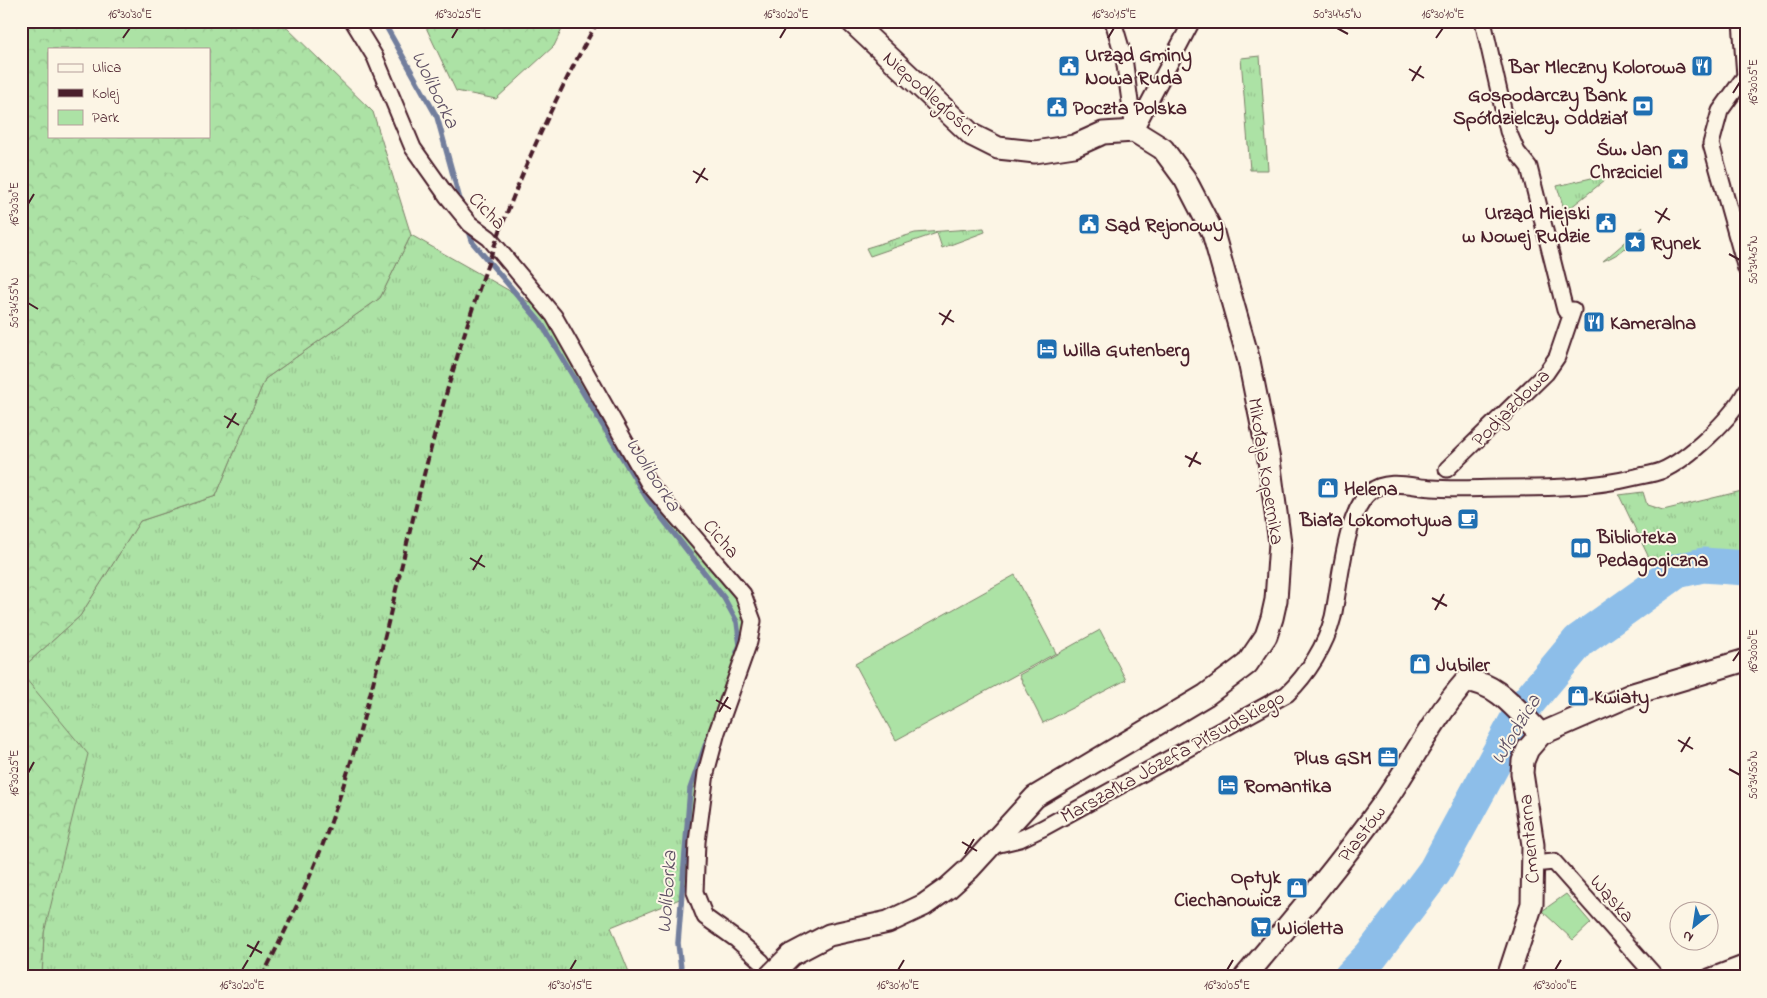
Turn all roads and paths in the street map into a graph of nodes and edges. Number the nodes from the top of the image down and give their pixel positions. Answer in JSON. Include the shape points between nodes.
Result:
{"nodes":[{"id":1,"x":353,"y":21,"type":"edge"},
{"id":2,"x":851,"y":21,"type":"edge"},
{"id":3,"x":1113,"y":21,"type":"edge"},
{"id":4,"x":1192,"y":21,"type":"edge"},
{"id":5,"x":1483,"y":21,"type":"edge"},
{"id":6,"x":1741,"y":21,"type":"edge"},
{"id":7,"x":1746,"y":76,"type":"edge"},
{"id":8,"x":1134,"y":131,"type":"junction"},
{"id":9,"x":1746,"y":269,"type":"edge"},
{"id":10,"x":1746,"y":391,"type":"edge"},
{"id":11,"x":1447,"y":469,"type":"dead end"},
{"id":12,"x":1746,"y":660,"type":"edge"},
{"id":13,"x":1537,"y":731,"type":"junction"},
{"id":14,"x":991,"y":846,"type":"junction"},
{"id":15,"x":1533,"y":864,"type":"junction"},
{"id":16,"x":1746,"y":963,"type":"edge"},
{"id":17,"x":765,"y":968,"type":"edge"},
{"id":18,"x":778,"y":977,"type":"edge"},
{"id":19,"x":1245,"y":977,"type":"edge"},
{"id":20,"x":1508,"y":977,"type":"edge"},
{"id":21,"x":1656,"y":977,"type":"edge"},
{"id":22,"x":1708,"y":977,"type":"edge"}],
"edges":[{"from":1,"to":17,"type":"street","name":"Cicha","via":[[375,57],[413,148],[470,224],[489,238],[554,316],[649,484],[743,594],[753,621],[706,773],[697,842],[695,892],[705,917],[737,940]]},
{"from":2,"to":8,"type":"street","name":"Niepodległości","via":[[972,135],[998,148],[1035,152],[1074,146],[1103,133]]},
{"from":3,"to":8,"type":"street","via":[[1124,58]]},
{"from":4,"to":8,"type":"street"},
{"from":5,"to":11,"type":"street","name":"Podjazdowa","via":[[1508,131],[1517,152],[1529,168],[1565,310],[1573,310],[1557,357],[1546,373]]},
{"from":6,"to":7,"type":"street"},
{"from":7,"to":9,"type":"street","via":[[1720,111],[1711,144]]},
{"from":8,"to":14,"type":"street","name":"Mikołaja Kopernika","via":[[1163,149],[1185,179],[1213,233],[1249,361],[1269,460],[1280,543],[1276,600],[1266,636],[1247,664],[1206,695],[1035,796]]},
{"from":10,"to":14,"type":"street","name":"Marszałka Józefa Piłsudskiego","via":[[1707,437],[1661,471],[1608,484],[1569,488],[1386,485],[1371,491],[1360,502],[1350,528],[1332,619],[1318,654],[1301,681],[1287,694],[1043,828],[1020,839]]},
{"from":12,"to":13,"type":"street","via":[[1633,694]]},
{"from":13,"to":15,"type":"street","name":"Cmentarna","via":[[1523,761],[1522,773]]},
{"from":13,"to":19,"type":"street","name":"Piastów","via":[[1487,685],[1466,681],[1366,826],[1315,894]]},
{"from":14,"to":17,"type":"street","bridge":true,"via":[[948,888],[924,905],[888,922],[829,935]]},
{"from":15,"to":20,"type":"street","name":"Cmentarna","via":[[1532,904]]},
{"from":15,"to":21,"type":"street","name":"Wąska","via":[[1554,862]]},
{"from":16,"to":22,"type":"street"},
{"from":17,"to":18,"type":"street","name":"Cicha"}]}
